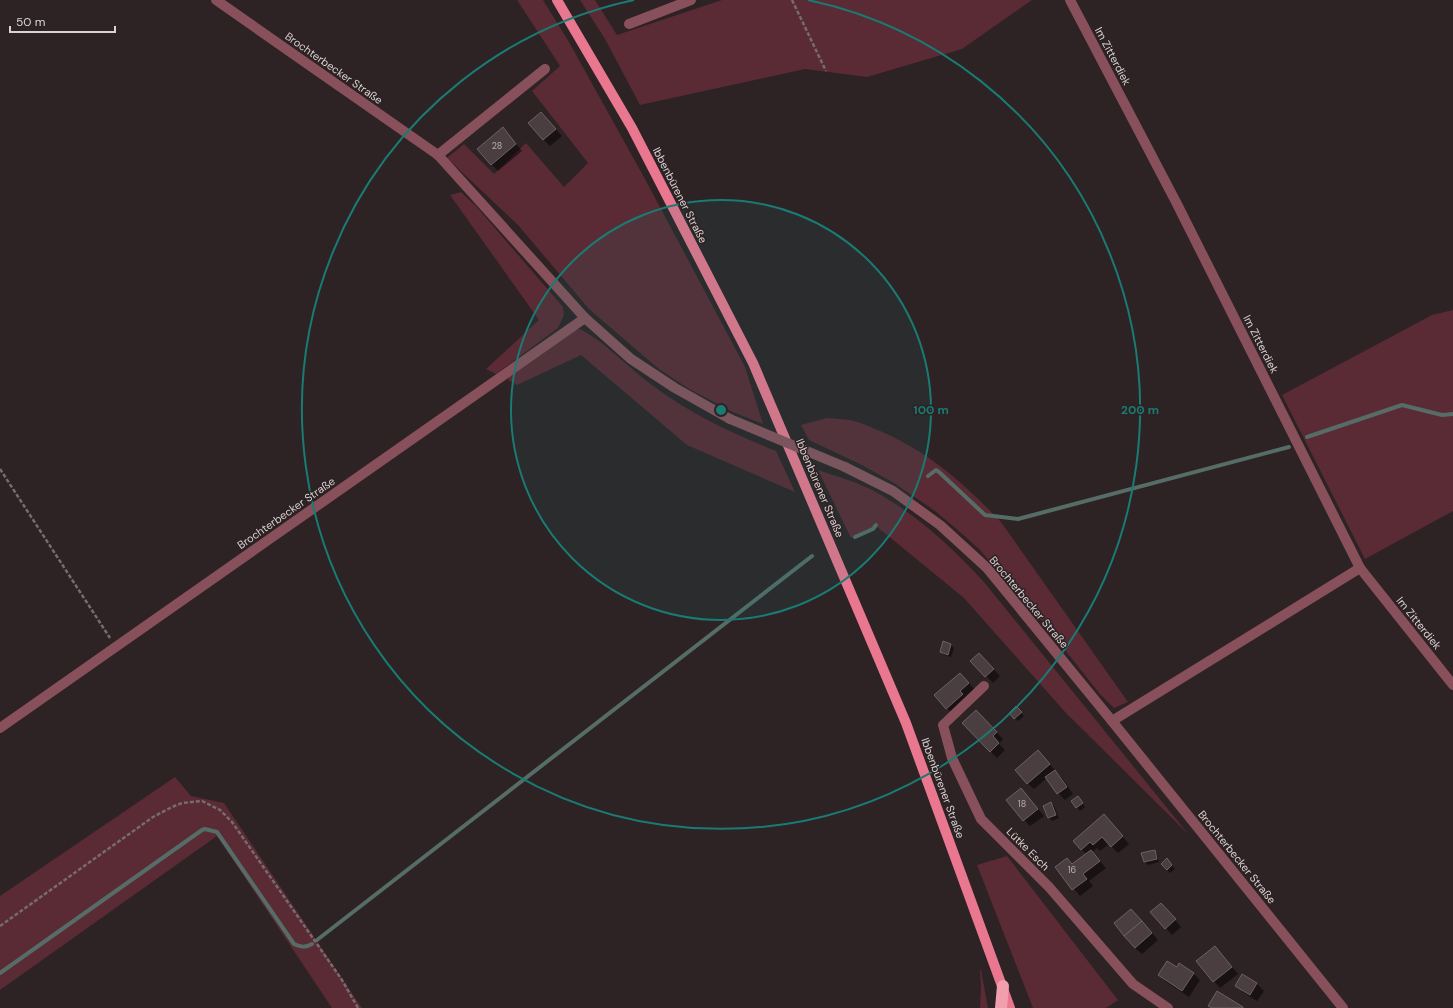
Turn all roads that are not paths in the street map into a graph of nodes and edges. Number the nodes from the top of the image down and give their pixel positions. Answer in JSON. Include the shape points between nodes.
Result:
{"nodes":[{"id":1,"x":216,"y":0,"type":"edge"},
{"id":2,"x":557,"y":0,"type":"edge"},
{"id":3,"x":691,"y":0,"type":"edge"},
{"id":4,"x":1070,"y":0,"type":"edge"},
{"id":5,"x":629,"y":24,"type":"dead end"},
{"id":6,"x":545,"y":69,"type":"dead end"},
{"id":7,"x":438,"y":156,"type":"junction"},
{"id":8,"x":585,"y":318,"type":"junction"},
{"id":9,"x":1360,"y":568,"type":"junction"},
{"id":10,"x":1453,"y":685,"type":"edge"},
{"id":11,"x":984,"y":686,"type":"dead end"},
{"id":12,"x":1112,"y":721,"type":"junction"},
{"id":13,"x":0,"y":728,"type":"edge"},
{"id":14,"x":1003,"y":986,"type":"junction"},
{"id":15,"x":1001,"y":1008,"type":"edge"},
{"id":16,"x":1010,"y":1008,"type":"edge"},
{"id":17,"x":1168,"y":1008,"type":"edge"},
{"id":18,"x":1343,"y":1008,"type":"edge"}],
"edges":[{"from":1,"to":7,"type":"street","name":"Brochterbecker Straße"},
{"from":2,"to":14,"type":"main road","name":"Ibbenbürener Straße","via":[[632,128],[753,363],[906,723]]},
{"from":3,"to":5,"type":"street"},
{"from":4,"to":9,"type":"street","name":"Im Zitterdiek","via":[[1176,202]]},
{"from":6,"to":7,"type":"street"},
{"from":7,"to":8,"type":"street","name":"Brochterbecker Straße"},
{"from":8,"to":12,"type":"street","name":"Brochterbecker Straße","bridge":true,"via":[[631,358],[675,388],[730,419],[845,467],[892,491],[940,525],[987,568]]},
{"from":8,"to":13,"type":"street","name":"Brochterbecker Straße"},
{"from":9,"to":10,"type":"street","name":"Im Zitterdiek"},
{"from":9,"to":12,"type":"street"},
{"from":11,"to":17,"type":"street","name":"Lütke Esch","via":[[943,725],[952,758],[981,819],[1049,887],[1133,984]]},
{"from":12,"to":18,"type":"street","name":"Brochterbecker Straße"},
{"from":14,"to":15,"type":"highway"},
{"from":14,"to":16,"type":"main road","name":"Ibbenbürener Straße"}]}
